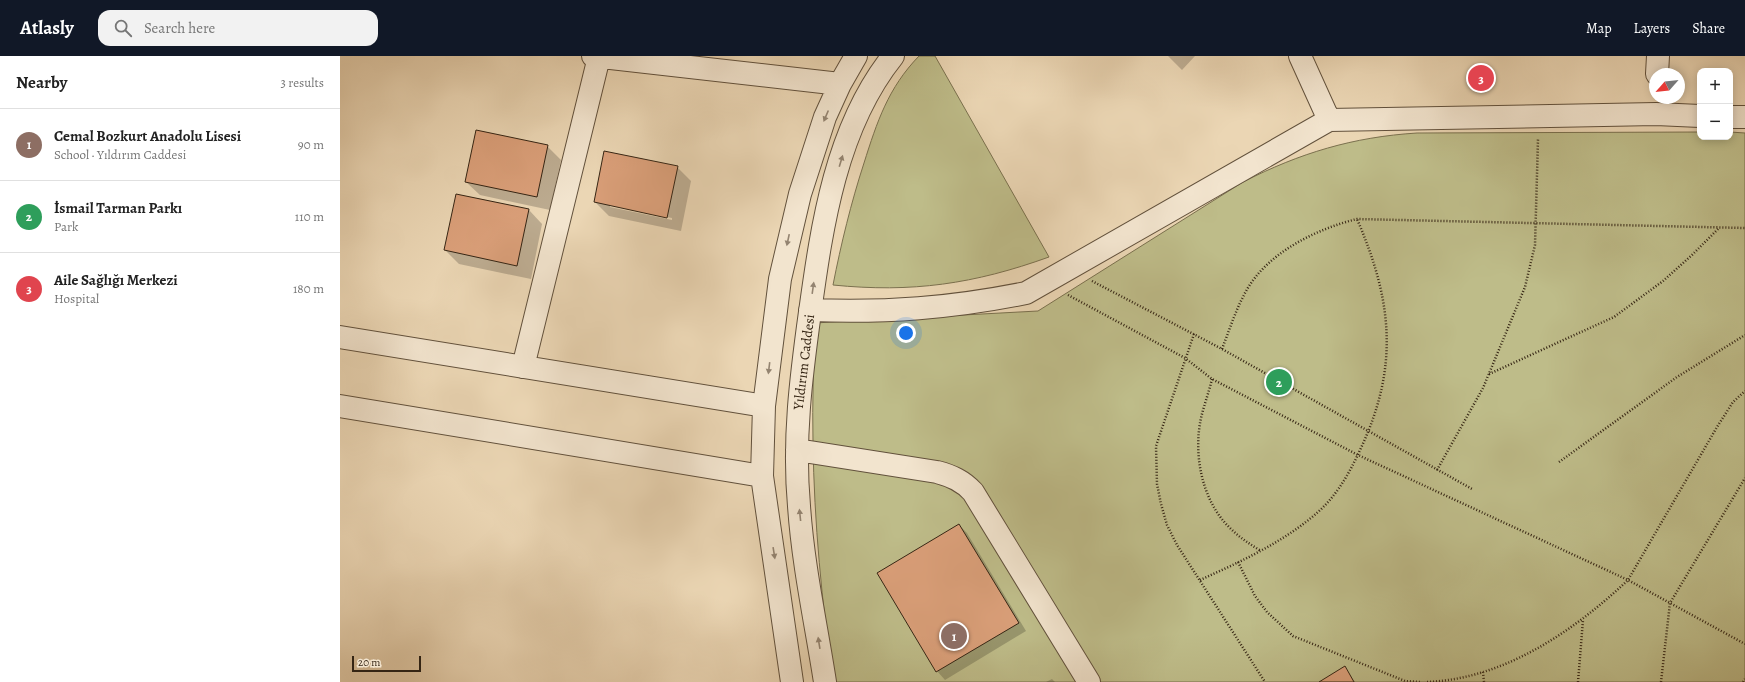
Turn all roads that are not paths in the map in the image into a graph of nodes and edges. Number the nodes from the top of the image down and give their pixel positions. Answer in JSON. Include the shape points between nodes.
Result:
{"nodes":[{"id":1,"x":596,"y":56,"type":"edge"},
{"id":2,"x":856,"y":56,"type":"edge"},
{"id":3,"x":893,"y":56,"type":"edge"},
{"id":4,"x":1300,"y":56,"type":"edge"},
{"id":5,"x":1658,"y":56,"type":"edge"},
{"id":6,"x":1657,"y":68,"type":"edge"},
{"id":7,"x":840,"y":84,"type":"junction"},
{"id":8,"x":1657,"y":106,"type":"edge"},
{"id":9,"x":1697,"y":115,"type":"edge"},
{"id":10,"x":1733,"y":117,"type":"edge"},
{"id":11,"x":1745,"y":118,"type":"edge"},
{"id":12,"x":1329,"y":120,"type":"junction"},
{"id":13,"x":810,"y":310,"type":"junction"},
{"id":14,"x":340,"y":337,"type":"edge"},
{"id":15,"x":523,"y":367,"type":"junction"},
{"id":16,"x":340,"y":406,"type":"edge"},
{"id":17,"x":764,"y":406,"type":"junction"},
{"id":18,"x":797,"y":450,"type":"junction"},
{"id":19,"x":762,"y":476,"type":"junction"},
{"id":20,"x":792,"y":682,"type":"edge"},
{"id":21,"x":825,"y":682,"type":"edge"},
{"id":22,"x":1090,"y":682,"type":"edge"}],
"edges":[{"from":1,"to":7,"type":"street"},
{"from":1,"to":15,"type":"street"},
{"from":2,"to":7,"type":"street"},
{"from":13,"to":3,"type":"street","name":"Yıldırım Caddesi","one_way":true,"via":[[823,230],[846,143],[869,90]]},
{"from":4,"to":12,"type":"street"},
{"from":5,"to":6,"type":"street"},
{"from":7,"to":17,"type":"street","one_way":true,"via":[[813,152],[788,237],[780,279]]},
{"from":8,"to":9,"type":"street"},
{"from":8,"to":12,"type":"street","via":[[1539,116]]},
{"from":10,"to":11,"type":"street"},
{"from":12,"to":13,"type":"street","via":[[1026,293],[981,302],[894,312]]},
{"from":13,"to":18,"type":"street","name":"Yıldırım Caddesi","via":[[800,389]]},
{"from":14,"to":15,"type":"street"},
{"from":15,"to":17,"type":"street"},
{"from":16,"to":19,"type":"street"},
{"from":17,"to":19,"type":"street"},
{"from":21,"to":18,"type":"street","name":"Yıldırım Caddesi","one_way":true,"via":[[803,544]]},
{"from":18,"to":22,"type":"street","via":[[938,472],[966,485],[973,492]]},
{"from":19,"to":20,"type":"street","one_way":true}]}
